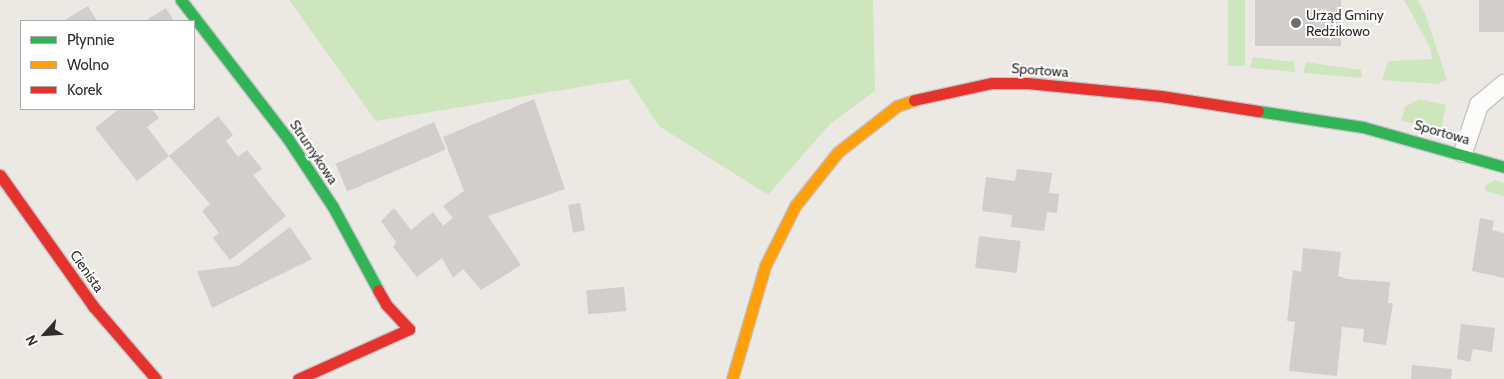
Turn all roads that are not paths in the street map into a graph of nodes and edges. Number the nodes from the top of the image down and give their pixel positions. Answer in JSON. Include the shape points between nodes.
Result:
{"nodes":[{"id":1,"x":181,"y":0,"type":"edge"},
{"id":2,"x":1504,"y":84,"type":"edge"},
{"id":3,"x":1463,"y":154,"type":"junction"},
{"id":4,"x":1504,"y":167,"type":"edge"},
{"id":5,"x":0,"y":175,"type":"edge"},
{"id":6,"x":156,"y":379,"type":"edge"},
{"id":7,"x":298,"y":379,"type":"edge"},
{"id":8,"x":732,"y":379,"type":"edge"}],
"edges":[{"from":1,"to":7,"type":"street","name":"Strumykowa","via":[[288,139],[333,207],[386,304],[409,329]]},
{"from":2,"to":3,"type":"lane","via":[[1479,105]]},
{"from":3,"to":4,"type":"street","name":"Sportowa"},
{"from":3,"to":8,"type":"street","name":"Sportowa","via":[[1354,126],[1161,96],[1028,83],[992,83],[929,94],[898,106],[865,129],[838,152],[795,206],[766,266]]},
{"from":5,"to":6,"type":"street","name":"Cienista","via":[[93,306]]}]}
